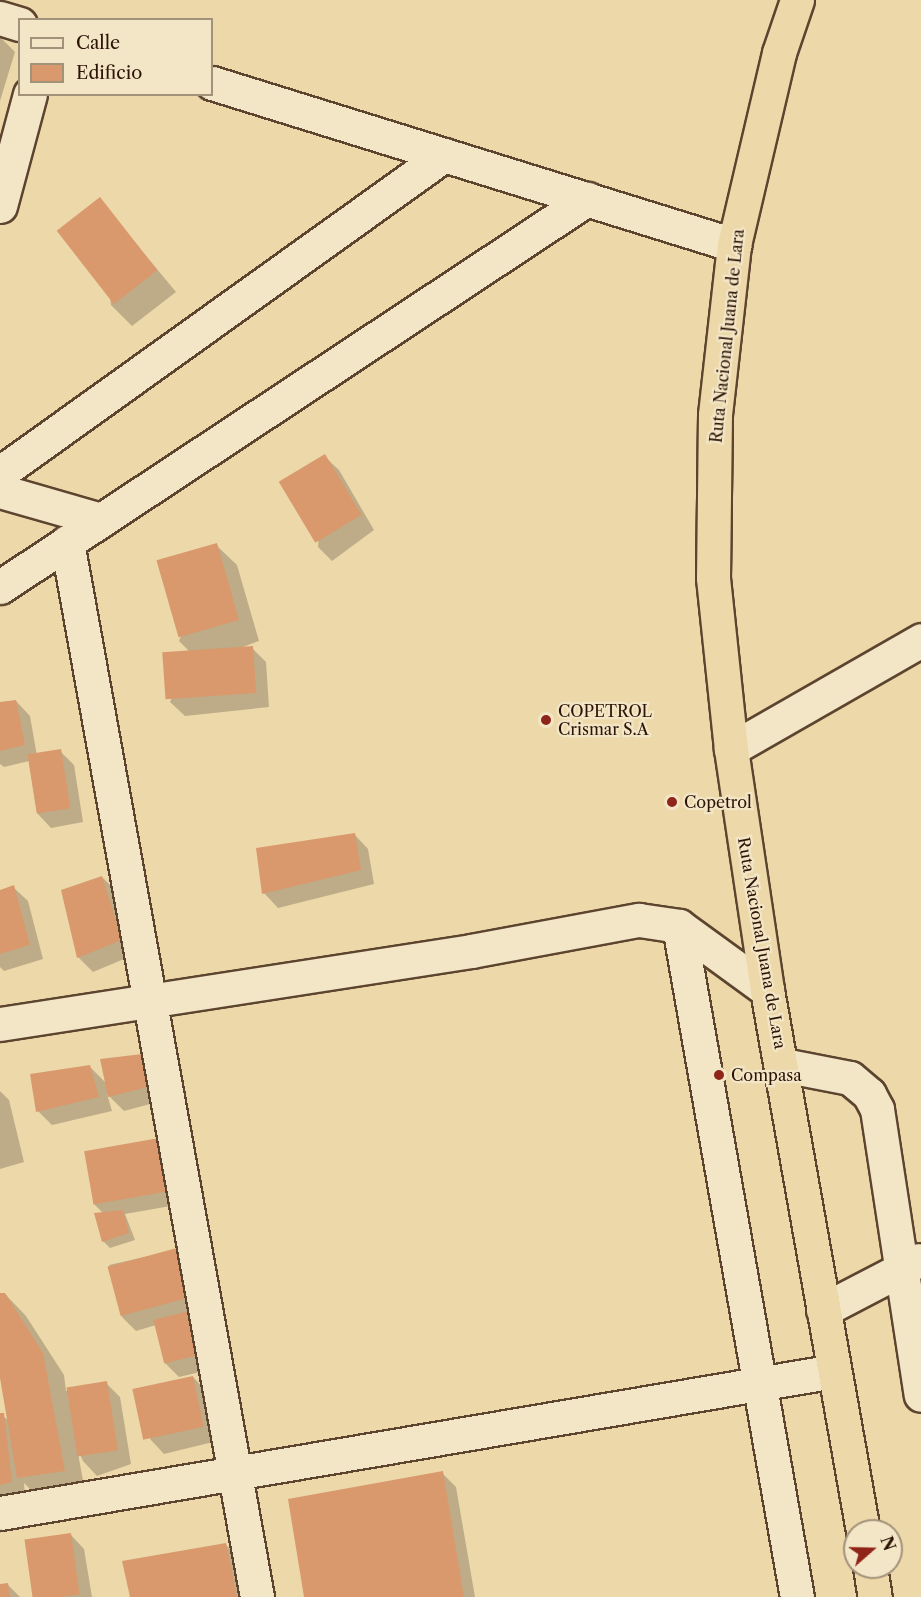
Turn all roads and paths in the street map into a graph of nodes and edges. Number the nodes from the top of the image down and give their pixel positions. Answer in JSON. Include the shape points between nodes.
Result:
{"nodes":[{"id":1,"x":6,"y":0,"type":"edge"},
{"id":2,"x":797,"y":0,"type":"edge"},
{"id":3,"x":0,"y":16,"type":"edge"},
{"id":4,"x":18,"y":23,"type":"edge"},
{"id":5,"x":213,"y":83,"type":"edge"},
{"id":6,"x":29,"y":96,"type":"edge"},
{"id":7,"x":444,"y":155,"type":"junction"},
{"id":8,"x":587,"y":199,"type":"junction"},
{"id":9,"x":0,"y":206,"type":"edge"},
{"id":10,"x":734,"y":245,"type":"junction"},
{"id":11,"x":0,"y":473,"type":"edge"},
{"id":12,"x":0,"y":491,"type":"edge"},
{"id":13,"x":101,"y":520,"type":"junction"},
{"id":14,"x":67,"y":542,"type":"junction"},
{"id":15,"x":0,"y":587,"type":"edge"},
{"id":16,"x":921,"y":640,"type":"edge"},
{"id":17,"x":731,"y":749,"type":"junction"},
{"id":18,"x":680,"y":926,"type":"junction"},
{"id":19,"x":767,"y":990,"type":"junction"},
{"id":20,"x":150,"y":1001,"type":"junction"},
{"id":21,"x":0,"y":1024,"type":"edge"},
{"id":22,"x":783,"y":1065,"type":"junction"},
{"id":23,"x":912,"y":1265,"type":"edge"},
{"id":24,"x":823,"y":1310,"type":"junction"},
{"id":25,"x":834,"y":1371,"type":"junction"},
{"id":26,"x":759,"y":1383,"type":"junction"},
{"id":27,"x":921,"y":1395,"type":"edge"},
{"id":28,"x":234,"y":1473,"type":"junction"},
{"id":29,"x":0,"y":1513,"type":"edge"},
{"id":30,"x":861,"y":1519,"type":"edge"},
{"id":31,"x":872,"y":1579,"type":"edge"},
{"id":32,"x":257,"y":1597,"type":"edge"},
{"id":33,"x":796,"y":1597,"type":"edge"},
{"id":34,"x":875,"y":1597,"type":"edge"}],
"edges":[{"from":1,"to":3,"type":"street"},
{"from":2,"to":10,"type":"highway","name":"Ruta Nacional Juana de Lara","via":[[779,52]]},
{"from":3,"to":4,"type":"street"},
{"from":5,"to":7,"type":"street"},
{"from":6,"to":9,"type":"street"},
{"from":7,"to":8,"type":"street"},
{"from":7,"to":11,"type":"street"},
{"from":8,"to":10,"type":"street"},
{"from":8,"to":13,"type":"street"},
{"from":10,"to":17,"type":"highway","name":"Ruta Nacional Juana de Lara","via":[[715,415],[712,578]]},
{"from":12,"to":13,"type":"street"},
{"from":13,"to":14,"type":"street"},
{"from":14,"to":15,"type":"street"},
{"from":14,"to":20,"type":"street"},
{"from":16,"to":17,"type":"street"},
{"from":17,"to":19,"type":"highway","name":"Ruta Nacional Juana de Lara"},
{"from":18,"to":19,"type":"street"},
{"from":18,"to":20,"type":"street","via":[[639,920],[471,951]]},
{"from":18,"to":26,"type":"street"},
{"from":19,"to":22,"type":"highway","name":"Ruta Nacional Juana de Lara"},
{"from":20,"to":21,"type":"street"},
{"from":20,"to":28,"type":"street"},
{"from":22,"to":23,"type":"street","via":[[850,1078],[869,1094],[877,1109]]},
{"from":22,"to":24,"type":"highway","name":"Ruta Nacional Juana de Lara"},
{"from":23,"to":24,"type":"street"},
{"from":23,"to":27,"type":"street"},
{"from":24,"to":25,"type":"highway","name":"Ruta Nacional Juana de Lara"},
{"from":25,"to":26,"type":"street"},
{"from":25,"to":30,"type":"highway","name":"Ruta Nacional Juana de Lara"},
{"from":26,"to":28,"type":"street"},
{"from":26,"to":33,"type":"street"},
{"from":28,"to":29,"type":"street"},
{"from":28,"to":32,"type":"street"},
{"from":31,"to":34,"type":"highway"}]}
